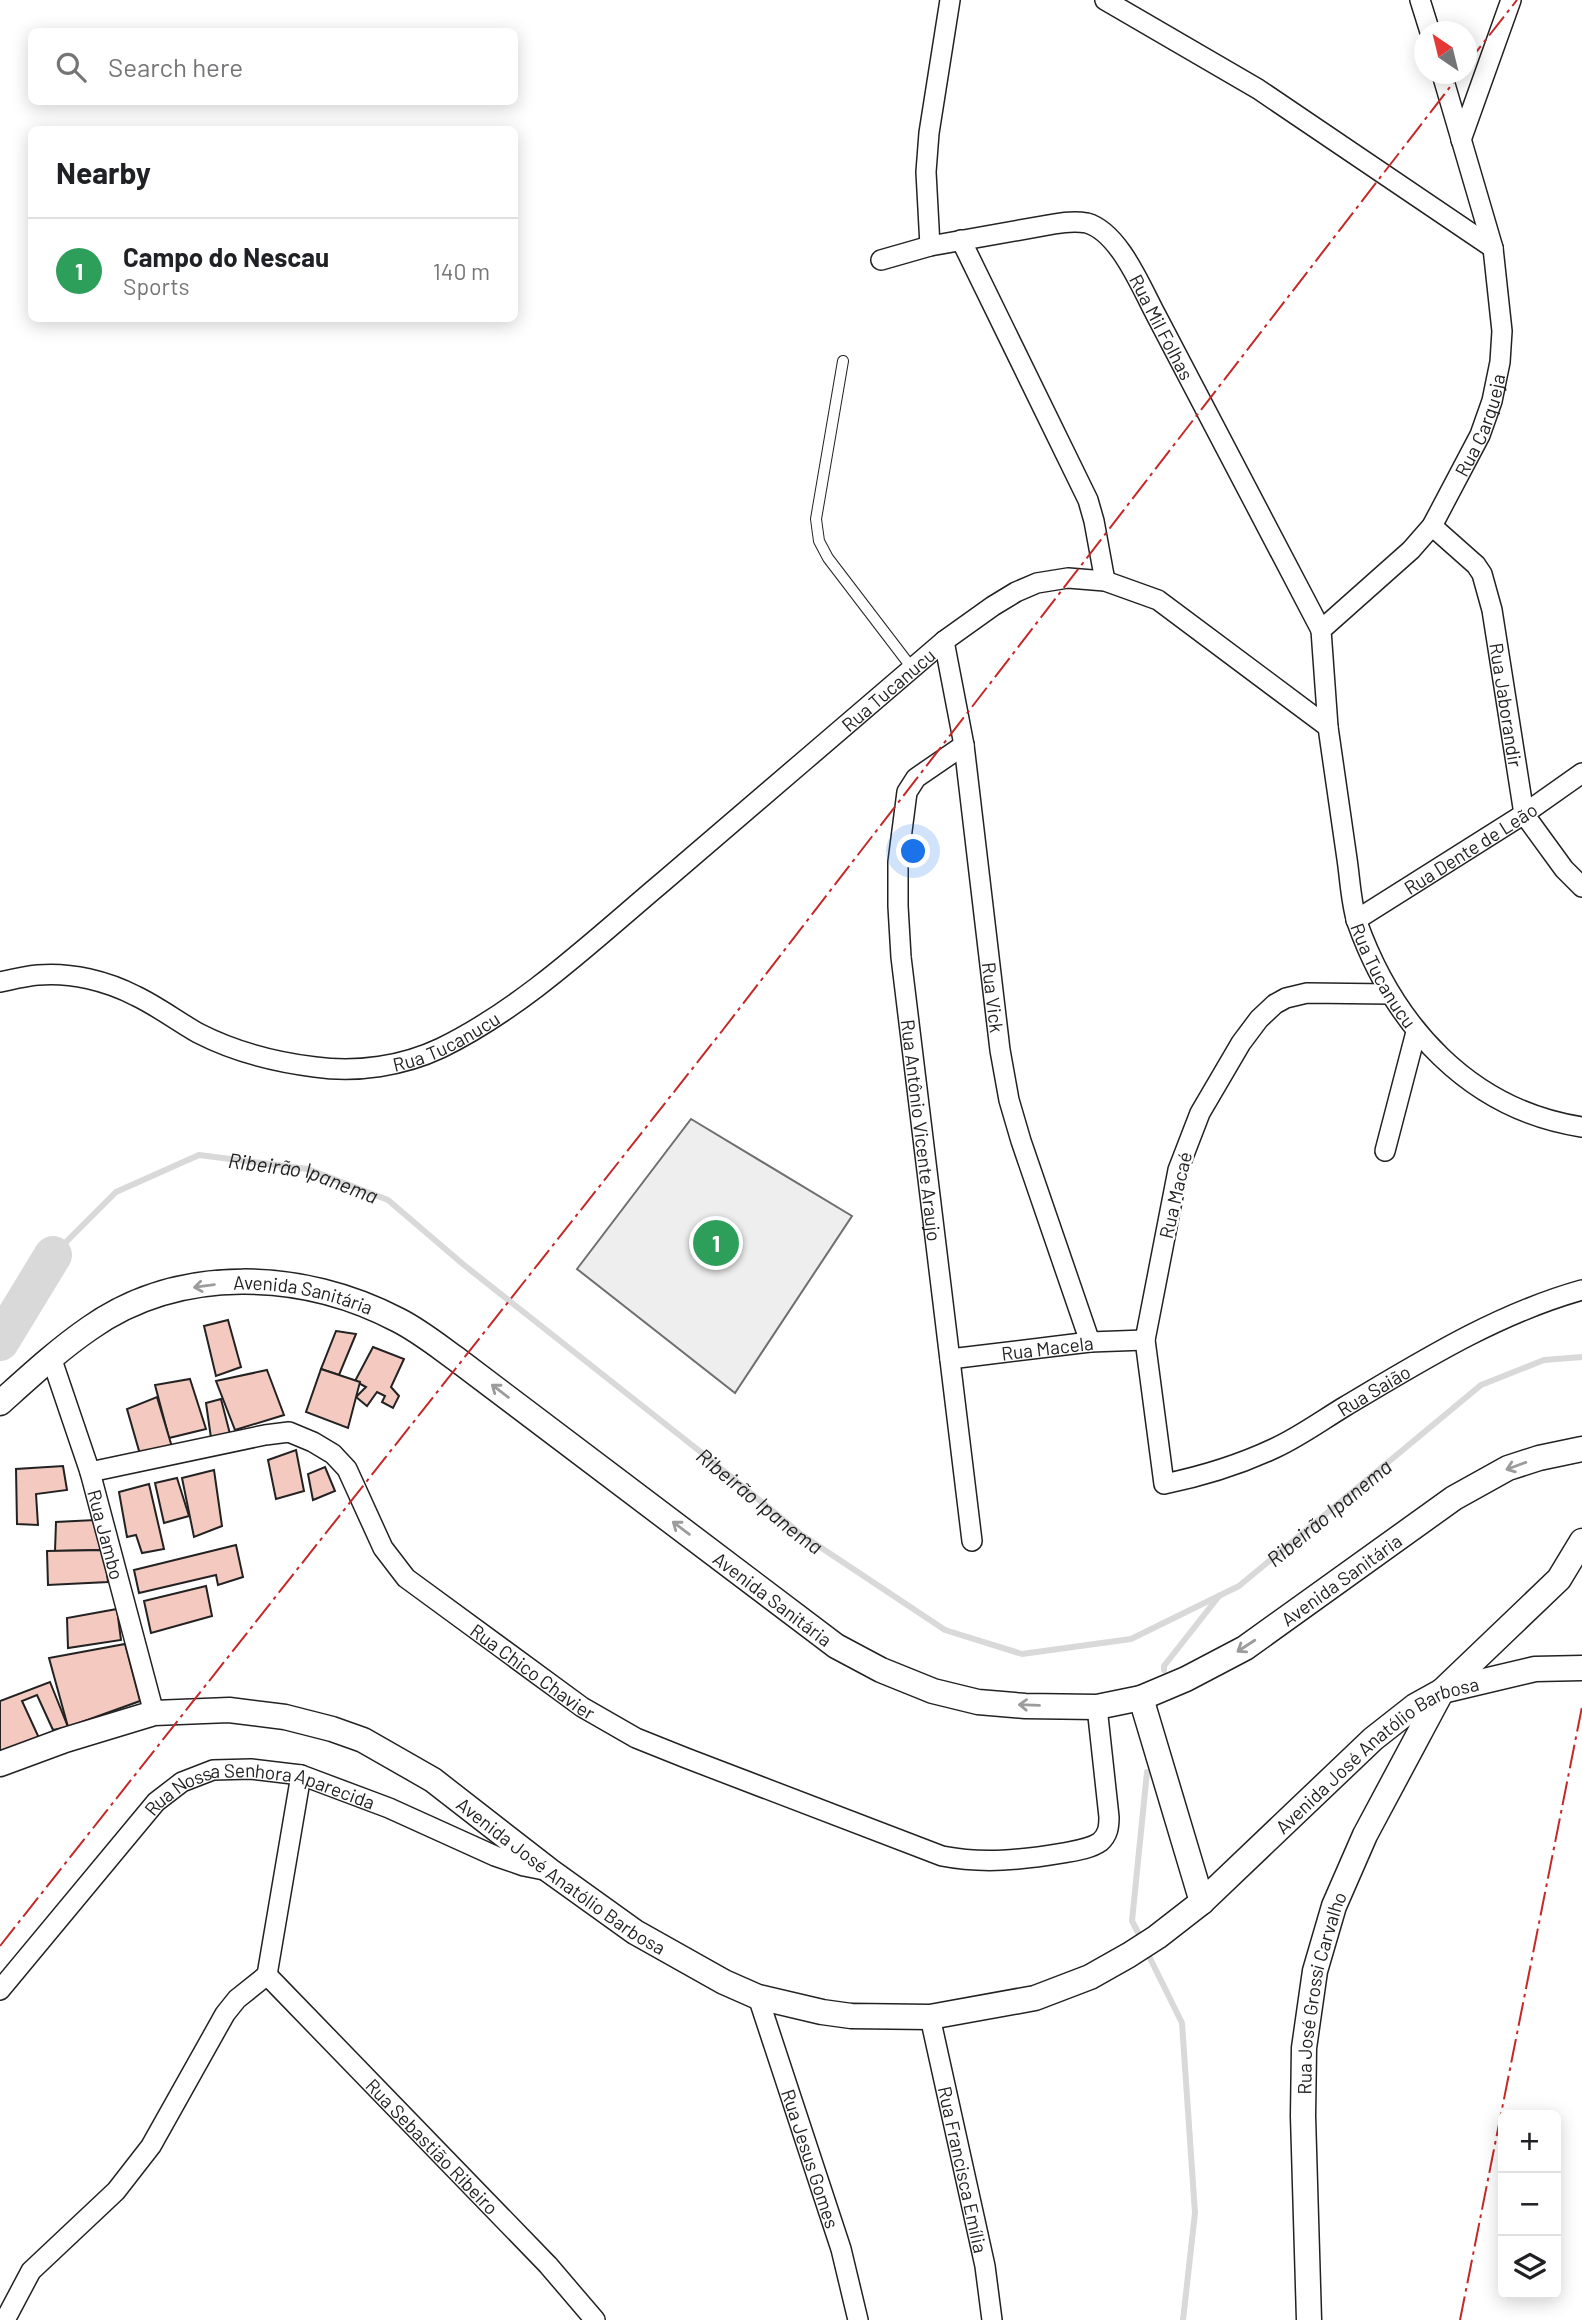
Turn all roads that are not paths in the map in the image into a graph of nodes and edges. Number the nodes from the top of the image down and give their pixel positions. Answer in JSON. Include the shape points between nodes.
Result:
{"nodes":[{"id":1,"x":950,"y":0,"type":"edge"},
{"id":2,"x":1105,"y":0,"type":"edge"},
{"id":3,"x":1420,"y":0,"type":"edge"},
{"id":4,"x":1511,"y":0,"type":"edge"},
{"id":5,"x":1427,"y":21,"type":"edge"},
{"id":6,"x":1445,"y":84,"type":"edge"},
{"id":7,"x":1461,"y":140,"type":"junction"},
{"id":8,"x":961,"y":240,"type":"junction"},
{"id":9,"x":930,"y":246,"type":"junction"},
{"id":10,"x":1493,"y":248,"type":"junction"},
{"id":11,"x":881,"y":260,"type":"dead end"},
{"id":12,"x":843,"y":361,"type":"dead end"},
{"id":13,"x":1432,"y":526,"type":"junction"},
{"id":14,"x":1105,"y":581,"type":"junction"},
{"id":15,"x":1321,"y":630,"type":"junction"},
{"id":16,"x":944,"y":641,"type":"junction"},
{"id":17,"x":912,"y":668,"type":"junction"},
{"id":18,"x":1328,"y":727,"type":"junction"},
{"id":19,"x":964,"y":745,"type":"junction"},
{"id":20,"x":1582,"y":773,"type":"edge"},
{"id":21,"x":1524,"y":814,"type":"junction"},
{"id":22,"x":1582,"y":887,"type":"edge"},
{"id":23,"x":1356,"y":920,"type":"junction"},
{"id":24,"x":0,"y":982,"type":"edge"},
{"id":25,"x":1390,"y":995,"type":"junction"},
{"id":26,"x":1416,"y":1032,"type":"junction"},
{"id":27,"x":1582,"y":1127,"type":"edge"},
{"id":28,"x":1385,"y":1151,"type":"dead end"},
{"id":29,"x":1582,"y":1290,"type":"edge"},
{"id":30,"x":1145,"y":1340,"type":"junction"},
{"id":31,"x":1090,"y":1342,"type":"junction"},
{"id":32,"x":51,"y":1357,"type":"junction"},
{"id":33,"x":950,"y":1359,"type":"junction"},
{"id":34,"x":0,"y":1403,"type":"edge"},
{"id":35,"x":1582,"y":1449,"type":"edge"},
{"id":36,"x":90,"y":1472,"type":"junction"},
{"id":37,"x":1164,"y":1485,"type":"joint"},
{"id":38,"x":972,"y":1541,"type":"dead end"},
{"id":39,"x":1582,"y":1541,"type":"edge"},
{"id":40,"x":1582,"y":1668,"type":"edge"},
{"id":41,"x":1442,"y":1691,"type":"junction"},
{"id":42,"x":1141,"y":1698,"type":"junction"},
{"id":43,"x":1097,"y":1707,"type":"junction"},
{"id":44,"x":154,"y":1713,"type":"junction"},
{"id":45,"x":0,"y":1764,"type":"edge"},
{"id":46,"x":301,"y":1775,"type":"junction"},
{"id":47,"x":550,"y":1871,"type":"junction"},
{"id":48,"x":1202,"y":1902,"type":"junction"},
{"id":49,"x":267,"y":1975,"type":"junction"},
{"id":50,"x":0,"y":1990,"type":"edge"},
{"id":51,"x":758,"y":1997,"type":"junction"},
{"id":52,"x":930,"y":2017,"type":"junction"},
{"id":53,"x":5,"y":2320,"type":"edge"},
{"id":54,"x":595,"y":2320,"type":"edge"},
{"id":55,"x":858,"y":2320,"type":"edge"},
{"id":56,"x":992,"y":2320,"type":"edge"},
{"id":57,"x":1309,"y":2320,"type":"edge"}],
"edges":[{"from":1,"to":9,"type":"street","via":[[929,133]]},
{"from":2,"to":10,"type":"street","via":[[1258,89]]},
{"from":3,"to":5,"type":"street"},
{"from":4,"to":7,"type":"street"},
{"from":6,"to":7,"type":"street","name":"Rua Carqueja"},
{"from":7,"to":10,"type":"street","name":"Rua Carqueja"},
{"from":8,"to":9,"type":"street","name":"Rua Mil Folhas"},
{"from":8,"to":14,"type":"street","via":[[1087,500]]},
{"from":8,"to":15,"type":"street","name":"Rua Mil Folhas","via":[[1074,222],[1099,228],[1108,236],[1156,314]]},
{"from":9,"to":11,"type":"street","name":"Rua Mil Folhas"},
{"from":10,"to":13,"type":"street","name":"Rua Carqueja","via":[[1502,331],[1492,401],[1480,435]]},
{"from":12,"to":17,"type":"lane","via":[[816,519],[819,541]]},
{"from":13,"to":15,"type":"street","name":"Rua Carqueja"},
{"from":13,"to":21,"type":"street","name":"Rua Jaborandir","via":[[1476,565],[1487,586]]},
{"from":14,"to":16,"type":"street","name":"Rua Tucanucu","via":[[1068,578],[1037,583],[993,606]]},
{"from":14,"to":18,"type":"street","name":"Rua Tucanucu","via":[[1158,600]]},
{"from":15,"to":18,"type":"street"},
{"from":16,"to":17,"type":"street","name":"Rua Tucanucu"},
{"from":16,"to":19,"type":"street","name":"Rua Vick"},
{"from":17,"to":24,"type":"street","name":"Rua Tucanucu","via":[[571,960],[493,1017],[440,1048],[401,1062],[368,1069],[284,1063],[243,1053],[200,1034],[108,985],[74,976],[39,975]]},
{"from":18,"to":23,"type":"street","name":"Rua Tucanucu"},
{"from":19,"to":31,"type":"street","name":"Rua Vick","via":[[1009,1100]]},
{"from":19,"to":33,"type":"street","name":"Rua Antônio Vicente Araujo","via":[[911,785],[898,862],[901,957]]},
{"from":20,"to":21,"type":"street","name":"Rua Dente de Leão"},
{"from":21,"to":22,"type":"street","name":"Rua Jaborandir"},
{"from":21,"to":23,"type":"street","name":"Rua Dente de Leão"},
{"from":23,"to":25,"type":"street","name":"Rua Tucanucu"},
{"from":25,"to":26,"type":"street","name":"Rua Tucanucu"},
{"from":25,"to":30,"type":"street","name":"Rua Macaé","via":[[1295,994],[1266,1012],[1241,1042],[1200,1113],[1183,1154]]},
{"from":26,"to":27,"type":"street","name":"Rua Tucanucu","via":[[1465,1077],[1498,1099],[1546,1120]]},
{"from":26,"to":28,"type":"street"},
{"from":29,"to":37,"type":"street","name":"Rua Saião","via":[[1496,1321],[1279,1447],[1221,1471]]},
{"from":30,"to":31,"type":"street","name":"Rua Macela"},
{"from":30,"to":37,"type":"street","name":"Rua Macaé"},
{"from":31,"to":33,"type":"street","name":"Rua Macela"},
{"from":32,"to":34,"type":"street","name":"Avenida Sanitária"},
{"from":32,"to":36,"type":"street","name":"Rua Jambo"},
{"from":43,"to":32,"type":"street","name":"Avenida Sanitária","one_way":true,"via":[[978,1702],[933,1691],[836,1646],[455,1358],[399,1320],[343,1296],[279,1282],[180,1289],[134,1304],[91,1326]]},
{"from":33,"to":38,"type":"street","name":"Rua Antônio Vicente Araujo"},
{"from":35,"to":42,"type":"street","name":"Avenida Sanitária","one_way":true,"via":[[1508,1468],[1454,1498],[1245,1648]]},
{"from":36,"to":43,"type":"street","name":"Rua Chico Chavier","via":[[265,1435],[289,1432],[313,1441],[347,1469],[383,1548],[406,1578],[582,1707],[636,1738],[942,1857],[991,1861],[1045,1856],[1093,1845],[1106,1834]]},
{"from":36,"to":44,"type":"street","name":"Rua Jambo"},
{"from":39,"to":41,"type":"street","via":[[1559,1579]]},
{"from":40,"to":41,"type":"street","name":"Avenida José Anatólio Barbosa","via":[[1535,1669]]},
{"from":41,"to":48,"type":"street","name":"Avenida José Anatólio Barbosa","via":[[1373,1739]]},
{"from":41,"to":57,"type":"street","name":"Rua José Grossi Carvalho","via":[[1345,1877],[1315,1971],[1303,2083]]},
{"from":42,"to":43,"type":"street","name":"Avenida Sanitária"},
{"from":42,"to":48,"type":"street"},
{"from":44,"to":45,"type":"street","name":"Avenida José Anatólio Barbosa"},
{"from":44,"to":47,"type":"street","name":"Avenida José Anatólio Barbosa","via":[[229,1710],[285,1717],[363,1740],[433,1780]]},
{"from":46,"to":47,"type":"street","name":"Rua Nossa Senhora Aparecida","via":[[495,1856]]},
{"from":46,"to":49,"type":"street"},
{"from":46,"to":50,"type":"street","name":"Rua Nossa Senhora Aparecida","via":[[213,1770],[168,1792]]},
{"from":47,"to":51,"type":"street","name":"Avenida José Anatólio Barbosa","via":[[635,1932]]},
{"from":48,"to":52,"type":"street","name":"Avenida José Anatólio Barbosa","via":[[1157,1937],[1090,1977],[1034,1998]]},
{"from":49,"to":53,"type":"street","via":[[237,1998],[225,2014],[134,2169],[31,2272]]},
{"from":49,"to":54,"type":"street","name":"Rua Sebastião Ribeiro","via":[[548,2265]]},
{"from":51,"to":52,"type":"street","name":"Avenida José Anatólio Barbosa","via":[[851,2016]]},
{"from":51,"to":55,"type":"street","name":"Rua Jesus Gomes","via":[[841,2249]]},
{"from":52,"to":56,"type":"street","name":"Rua Francisca Emília","via":[[985,2266]]}]}
